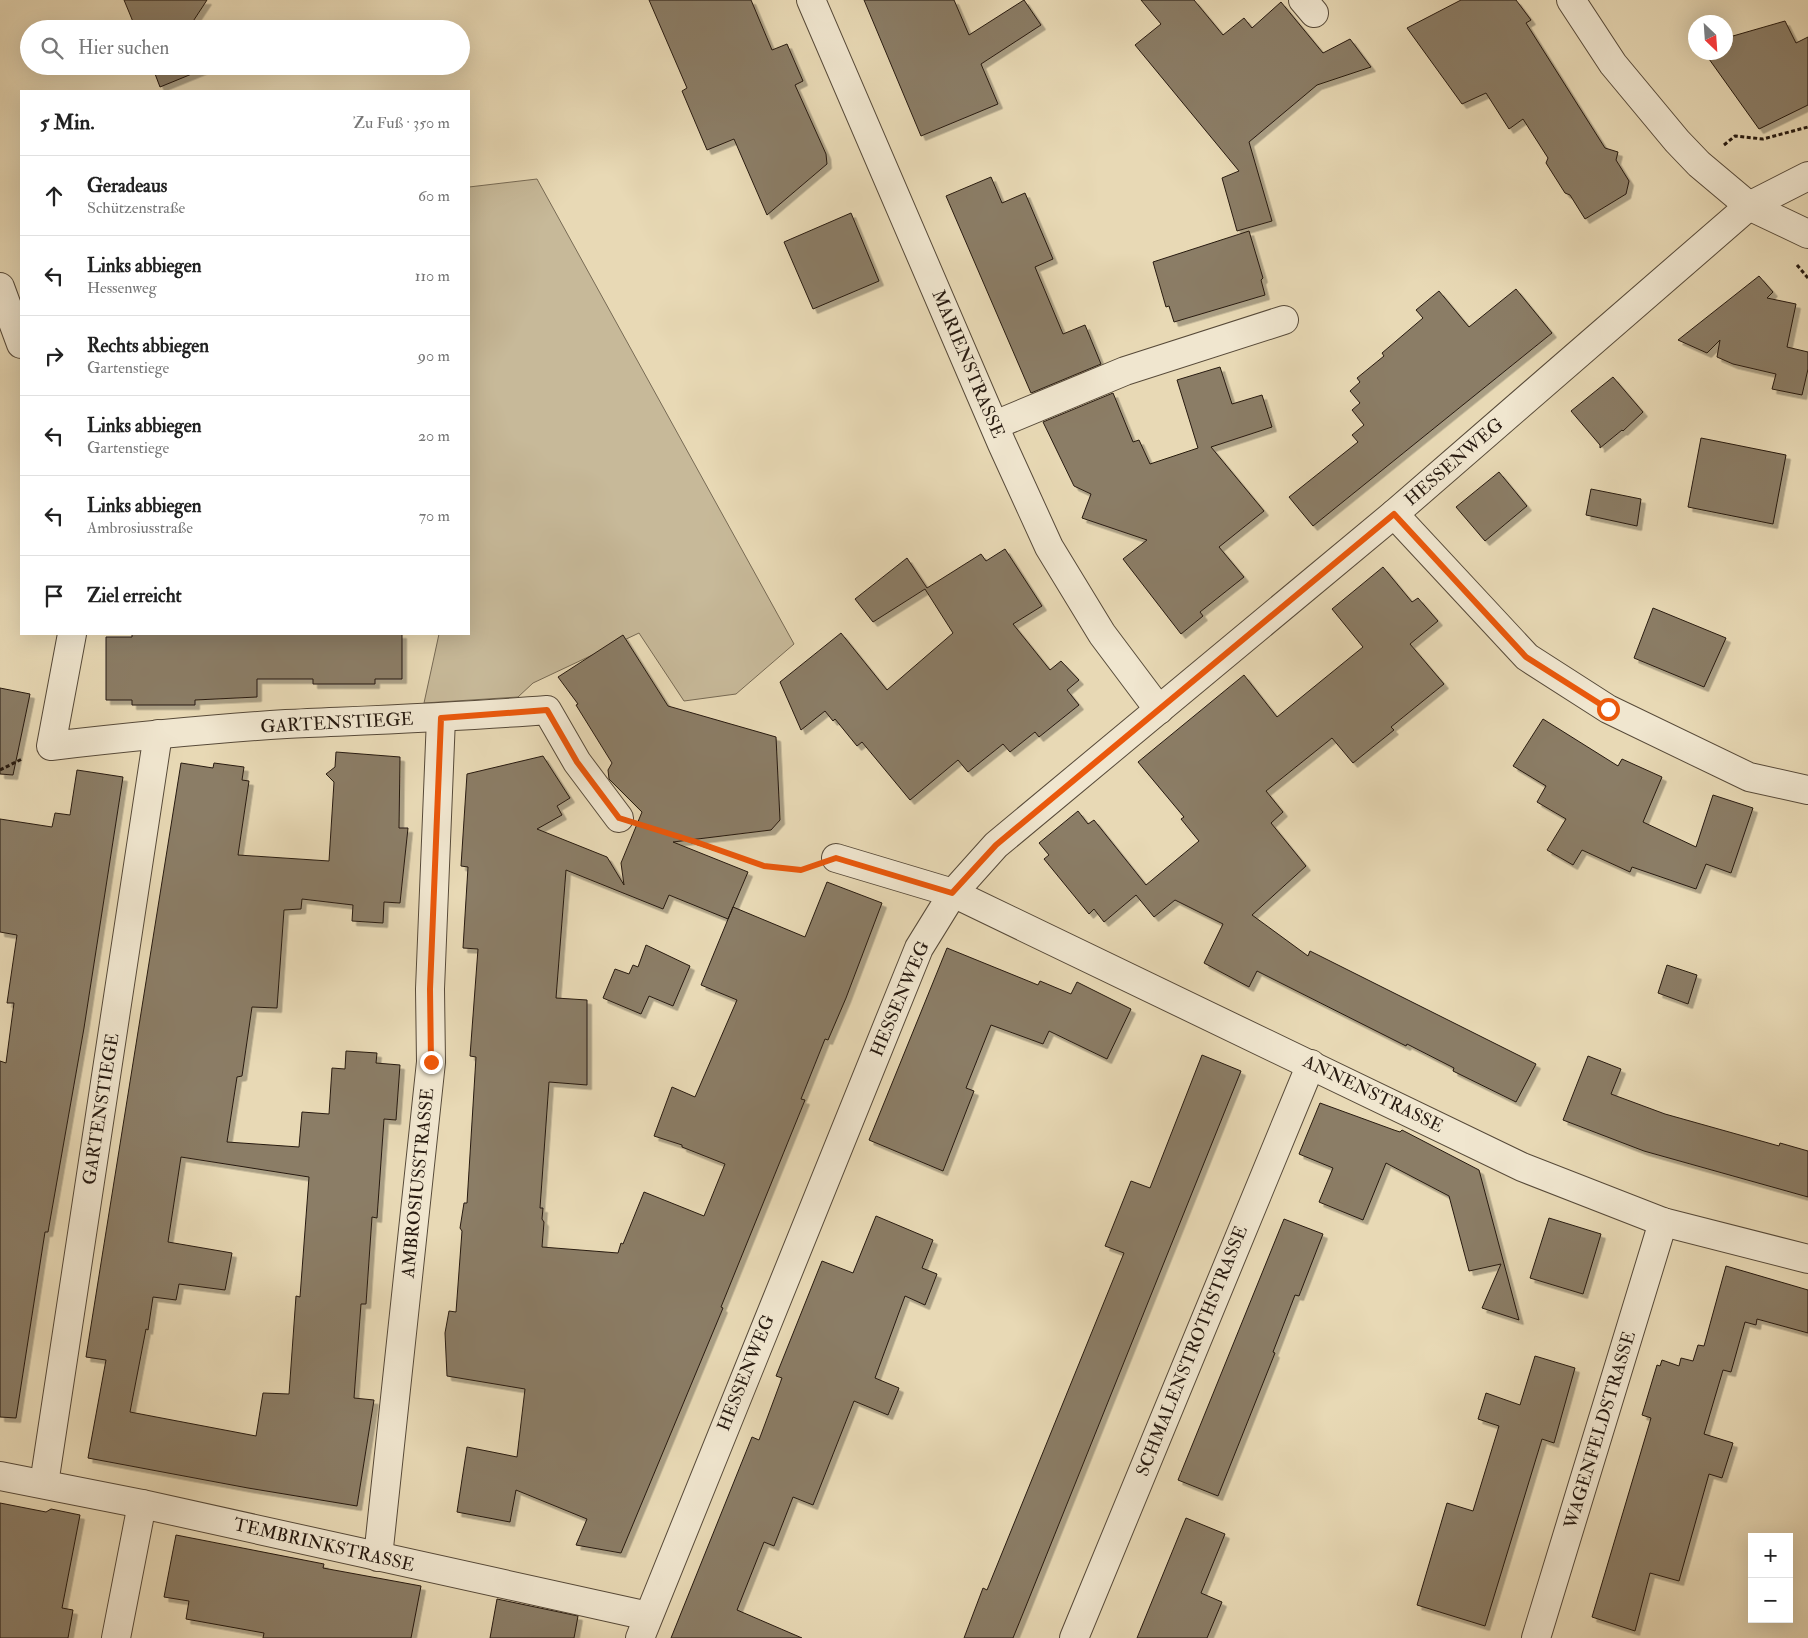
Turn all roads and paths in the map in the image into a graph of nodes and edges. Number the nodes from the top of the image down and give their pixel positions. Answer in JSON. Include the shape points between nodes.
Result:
{"nodes":[{"id":1,"x":812,"y":0,"type":"edge"},
{"id":2,"x":1571,"y":0,"type":"edge"},
{"id":3,"x":1806,"y":128,"type":"edge"},
{"id":4,"x":1808,"y":134,"type":"edge"},
{"id":5,"x":1699,"y":164,"type":"junction"},
{"id":6,"x":1808,"y":176,"type":"edge"},
{"id":7,"x":1748,"y":206,"type":"junction"},
{"id":8,"x":1808,"y":234,"type":"edge"},
{"id":9,"x":0,"y":288,"type":"edge"},
{"id":10,"x":1284,"y":320,"type":"dead end"},
{"id":11,"x":20,"y":341,"type":"edge"},
{"id":12,"x":995,"y":425,"type":"junction"},
{"id":13,"x":1394,"y":514,"type":"junction"},
{"id":14,"x":72,"y":635,"type":"edge"},
{"id":15,"x":1158,"y":710,"type":"junction"},
{"id":16,"x":441,"y":718,"type":"junction"},
{"id":17,"x":158,"y":734,"type":"junction"},
{"id":18,"x":1808,"y":790,"type":"edge"},
{"id":19,"x":619,"y":818,"type":"joint"},
{"id":20,"x":836,"y":858,"type":"joint"},
{"id":21,"x":952,"y":893,"type":"junction"},
{"id":22,"x":1311,"y":1064,"type":"junction"},
{"id":23,"x":1663,"y":1222,"type":"junction"},
{"id":24,"x":1808,"y":1259,"type":"edge"},
{"id":25,"x":0,"y":1476,"type":"edge"},
{"id":26,"x":44,"y":1484,"type":"junction"},
{"id":27,"x":142,"y":1504,"type":"junction"},
{"id":28,"x":378,"y":1557,"type":"junction"},
{"id":29,"x":644,"y":1627,"type":"edge"},
{"id":30,"x":116,"y":1638,"type":"edge"},
{"id":31,"x":1074,"y":1638,"type":"edge"},
{"id":32,"x":1536,"y":1638,"type":"edge"}],
"edges":[{"from":1,"to":12,"type":"street","name":"MARIENSTRASSE"},
{"from":2,"to":5,"type":"street","via":[[1613,64]]},
{"from":3,"to":4,"type":"path"},
{"from":3,"to":5,"type":"path","via":[[1763,140],[1735,136]]},
{"from":5,"to":7,"type":"street"},
{"from":6,"to":7,"type":"street","name":"HESSENWEG"},
{"from":7,"to":8,"type":"street"},
{"from":7,"to":13,"type":"street","name":"HESSENWEG"},
{"from":9,"to":11,"type":"street"},
{"from":10,"to":12,"type":"street","via":[[1125,371]]},
{"from":12,"to":15,"type":"street","name":"MARIENSTRASSE","via":[[1049,547],[1102,634]]},
{"from":13,"to":15,"type":"street","name":"HESSENWEG"},
{"from":13,"to":18,"type":"street","via":[[1526,657],[1608,709],[1749,777]]},
{"from":14,"to":17,"type":"street","name":"GARTENSTIEGE","via":[[51,746]]},
{"from":15,"to":21,"type":"street","name":"HESSENWEG","via":[[996,845]]},
{"from":16,"to":17,"type":"street","name":"GARTENSTIEGE","via":[[285,724]]},
{"from":16,"to":19,"type":"street","name":"GARTENSTIEGE","via":[[547,710],[577,762]]},
{"from":16,"to":28,"type":"street","name":"AMBROSIUSSTRASSE","via":[[430,989],[431,1062]]},
{"from":17,"to":26,"type":"street","name":"GARTENSTIEGE"},
{"from":19,"to":20,"type":"path","via":[[764,866],[801,870]]},
{"from":20,"to":21,"type":"street"},
{"from":21,"to":22,"type":"street","name":"ANNENSTRASSE"},
{"from":21,"to":29,"type":"street","name":"HESSENWEG","via":[[919,948]]},
{"from":22,"to":23,"type":"street","name":"ANNENSTRASSE","via":[[1522,1167]]},
{"from":22,"to":31,"type":"street","name":"SCHMALENSTROTHSTRASSE"},
{"from":23,"to":24,"type":"street","name":"ANNENSTRASSE"},
{"from":23,"to":32,"type":"street","name":"WAGENFELDSTRASSE"},
{"from":25,"to":26,"type":"street","name":"TEMBRINKSTRASSE"},
{"from":26,"to":27,"type":"street","name":"TEMBRINKSTRASSE"},
{"from":27,"to":28,"type":"street","name":"TEMBRINKSTRASSE"},
{"from":27,"to":30,"type":"street"},
{"from":28,"to":29,"type":"street","name":"TEMBRINKSTRASSE"}]}
